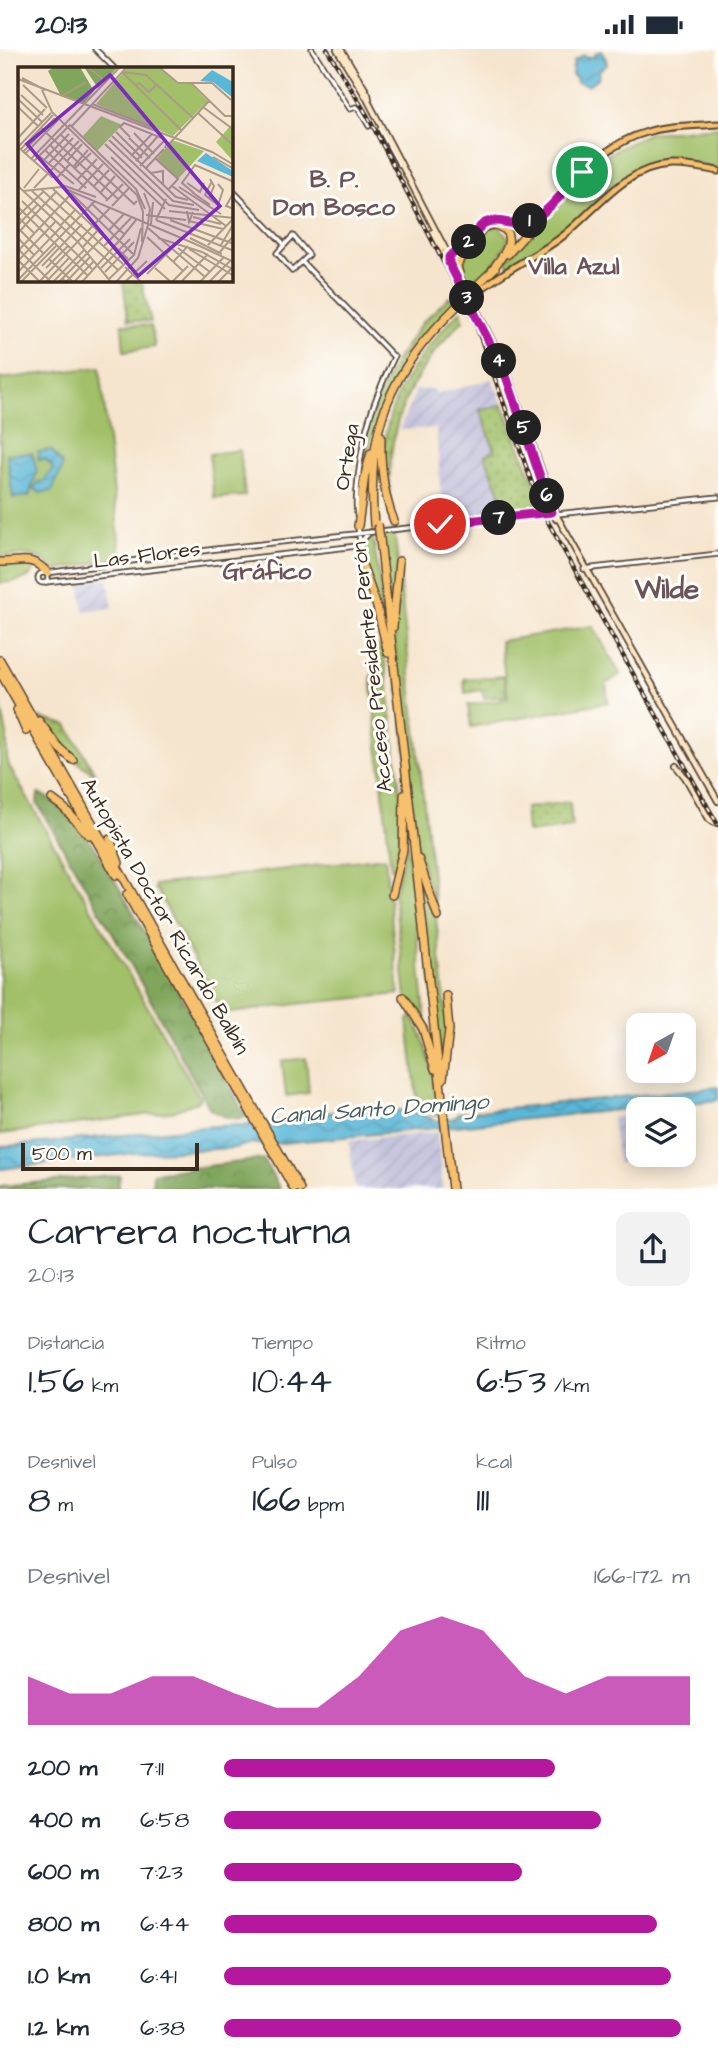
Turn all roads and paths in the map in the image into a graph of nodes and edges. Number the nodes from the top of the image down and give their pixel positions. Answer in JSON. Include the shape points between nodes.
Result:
{"nodes":[{"id":1,"x":95,"y":49,"type":"edge"},
{"id":2,"x":312,"y":49,"type":"edge"},
{"id":3,"x":339,"y":49,"type":"edge"},
{"id":4,"x":113,"y":67,"type":"edge"},
{"id":5,"x":357,"y":83,"type":"junction"},
{"id":6,"x":368,"y":94,"type":"junction"},
{"id":7,"x":374,"y":112,"type":"junction"},
{"id":8,"x":718,"y":124,"type":"edge"},
{"id":9,"x":369,"y":125,"type":"dead end"},
{"id":10,"x":380,"y":129,"type":"dead end"},
{"id":11,"x":402,"y":166,"type":"junction"},
{"id":12,"x":718,"y":171,"type":"edge"},
{"id":13,"x":233,"y":191,"type":"edge"},
{"id":14,"x":554,"y":202,"type":"junction"},
{"id":15,"x":284,"y":244,"type":"junction"},
{"id":16,"x":463,"y":255,"type":"junction"},
{"id":17,"x":449,"y":256,"type":"junction"},
{"id":18,"x":303,"y":263,"type":"junction"},
{"id":19,"x":492,"y":270,"type":"junction"},
{"id":20,"x":459,"y":274,"type":"junction"},
{"id":21,"x":472,"y":293,"type":"junction"},
{"id":22,"x":474,"y":307,"type":"junction"},
{"id":23,"x":379,"y":435,"type":"junction"},
{"id":24,"x":718,"y":497,"type":"edge"},
{"id":25,"x":554,"y":513,"type":"junction"},
{"id":26,"x":394,"y":521,"type":"dead end"},
{"id":27,"x":358,"y":530,"type":"junction"},
{"id":28,"x":376,"y":532,"type":"junction"},
{"id":29,"x":360,"y":544,"type":"junction"},
{"id":30,"x":718,"y":554,"type":"edge"},
{"id":31,"x":399,"y":561,"type":"dead end"},
{"id":32,"x":0,"y":562,"type":"edge"},
{"id":33,"x":363,"y":567,"type":"joint"},
{"id":34,"x":585,"y":568,"type":"junction"},
{"id":35,"x":44,"y":573,"type":"junction"},
{"id":36,"x":46,"y":582,"type":"junction"},
{"id":37,"x":0,"y":660,"type":"edge"},
{"id":38,"x":391,"y":661,"type":"junction"},
{"id":39,"x":1,"y":673,"type":"edge"},
{"id":40,"x":22,"y":699,"type":"junction"},
{"id":41,"x":26,"y":731,"type":"dead end"},
{"id":42,"x":73,"y":761,"type":"dead end"},
{"id":43,"x":676,"y":766,"type":"dead end"},
{"id":44,"x":404,"y":795,"type":"junction"},
{"id":45,"x":52,"y":799,"type":"dead end"},
{"id":46,"x":718,"y":804,"type":"edge"},
{"id":47,"x":714,"y":823,"type":"dead end"},
{"id":48,"x":411,"y":824,"type":"junction"},
{"id":49,"x":110,"y":839,"type":"dead end"},
{"id":50,"x":121,"y":879,"type":"junction"},
{"id":51,"x":392,"y":895,"type":"dead end"},
{"id":52,"x":438,"y":917,"type":"dead end"},
{"id":53,"x":446,"y":995,"type":"dead end"},
{"id":54,"x":404,"y":997,"type":"dead end"},
{"id":55,"x":406,"y":1019,"type":"dead end"},
{"id":56,"x":416,"y":1019,"type":"junction"},
{"id":57,"x":458,"y":1025,"type":"dead end"},
{"id":58,"x":449,"y":1030,"type":"junction"},
{"id":59,"x":436,"y":1074,"type":"junction"},
{"id":60,"x":442,"y":1097,"type":"junction"},
{"id":61,"x":441,"y":1109,"type":"junction"},
{"id":62,"x":278,"y":1156,"type":"junction"},
{"id":63,"x":293,"y":1189,"type":"edge"},
{"id":64,"x":300,"y":1189,"type":"edge"},
{"id":65,"x":450,"y":1189,"type":"edge"}],
"edges":[{"from":1,"to":4,"type":"street"},
{"from":2,"to":9,"type":"street","via":[[352,109],[359,109]]},
{"from":3,"to":5,"type":"main road"},
{"from":3,"to":6,"type":"main road"},
{"from":5,"to":6,"type":"main road"},
{"from":5,"to":7,"type":"main road"},
{"from":6,"to":7,"type":"main road"},
{"from":7,"to":11,"type":"main road"},
{"from":8,"to":14,"type":"main road","via":[[640,134],[597,159]]},
{"from":10,"to":11,"type":"street"},
{"from":11,"to":17,"type":"main road"},
{"from":12,"to":21,"type":"main road","via":[[674,165],[639,173],[562,237]]},
{"from":13,"to":15,"type":"street"},
{"from":14,"to":17,"type":"main road","via":[[527,223],[486,222],[464,248]]},
{"from":14,"to":19,"type":"highway","name":"Acceso Presidente Perón"},
{"from":15,"to":18,"type":"street","via":[[293,236],[309,253]]},
{"from":15,"to":18,"type":"street","via":[[276,253],[292,271]]},
{"from":16,"to":17,"type":"highway","via":[[458,259]]},
{"from":16,"to":19,"type":"highway","via":[[484,227],[500,226],[509,243]]},
{"from":16,"to":20,"type":"highway","via":[[457,266]]},
{"from":17,"to":20,"type":"main road"},
{"from":17,"to":22,"type":"main road"},
{"from":18,"to":27,"type":"street","name":"Ortega","via":[[394,357],[378,389],[364,436],[355,494]]},
{"from":19,"to":21,"type":"highway","name":"Acceso Presidente Perón"},
{"from":20,"to":22,"type":"main road"},
{"from":21,"to":23,"type":"highway","name":"Acceso Presidente Perón","bridge":true,"via":[[435,331],[409,368]]},
{"from":22,"to":25,"type":"main road","via":[[507,373]]},
{"from":23,"to":26,"type":"highway","via":[[383,483]]},
{"from":23,"to":27,"type":"highway","via":[[367,466]]},
{"from":23,"to":28,"type":"highway","name":"Acceso Presidente Perón"},
{"from":24,"to":25,"type":"street","name":"Las Flores"},
{"from":25,"to":28,"type":"street","name":"Las Flores"},
{"from":25,"to":34,"type":"main road"},
{"from":27,"to":28,"type":"street","name":"Las Flores"},
{"from":27,"to":29,"type":"street","name":"Ortega"},
{"from":27,"to":35,"type":"street","name":"Las Flores"},
{"from":28,"to":29,"type":"street"},
{"from":28,"to":38,"type":"highway","name":"Acceso Presidente Perón"},
{"from":29,"to":33,"type":"street","name":"Ortega"},
{"from":29,"to":36,"type":"street","name":"Las Flores"},
{"from":30,"to":34,"type":"street"},
{"from":31,"to":38,"type":"highway"},
{"from":32,"to":35,"type":"highway","via":[[32,563]]},
{"from":33,"to":38,"type":"highway"},
{"from":34,"to":46,"type":"main road"},
{"from":35,"to":36,"type":"street"},
{"from":35,"to":36,"type":"street","via":[[39,581]]},
{"from":37,"to":40,"type":"highway","name":"Autopista Doctor Ricardo Balbín"},
{"from":38,"to":44,"type":"highway","name":"Acceso Presidente Perón"},
{"from":38,"to":48,"type":"highway","name":"Acceso Presidente Perón"},
{"from":39,"to":41,"type":"highway"},
{"from":39,"to":50,"type":"highway","name":"Autopista Doctor Ricardo Balbín"},
{"from":40,"to":42,"type":"highway"},
{"from":40,"to":50,"type":"highway","name":"Autopista Doctor Ricardo Balbín"},
{"from":43,"to":47,"type":"main road"},
{"from":44,"to":51,"type":"highway","via":[[404,840]]},
{"from":44,"to":59,"type":"highway","name":"Acceso Presidente Perón"},
{"from":45,"to":50,"type":"highway","via":[[79,823]]},
{"from":48,"to":52,"type":"highway"},
{"from":48,"to":60,"type":"highway","name":"Acceso Presidente Perón"},
{"from":49,"to":50,"type":"highway"},
{"from":50,"to":62,"type":"highway","name":"Autopista Doctor Ricardo Balbín"},
{"from":53,"to":58,"type":"highway"},
{"from":54,"to":56,"type":"highway"},
{"from":55,"to":56,"type":"highway"},
{"from":56,"to":59,"type":"highway"},
{"from":57,"to":58,"type":"highway"},
{"from":58,"to":60,"type":"highway"},
{"from":59,"to":61,"type":"highway","name":"Acceso Presidente Perón"},
{"from":60,"to":61,"type":"highway","name":"Acceso Presidente Perón"},
{"from":61,"to":65,"type":"highway","name":"Acceso Presidente Perón"},
{"from":62,"to":63,"type":"highway","name":"Autopista Doctor Ricardo Balbín"},
{"from":62,"to":64,"type":"highway","name":"Autopista Doctor Ricardo Balbín"}]}
